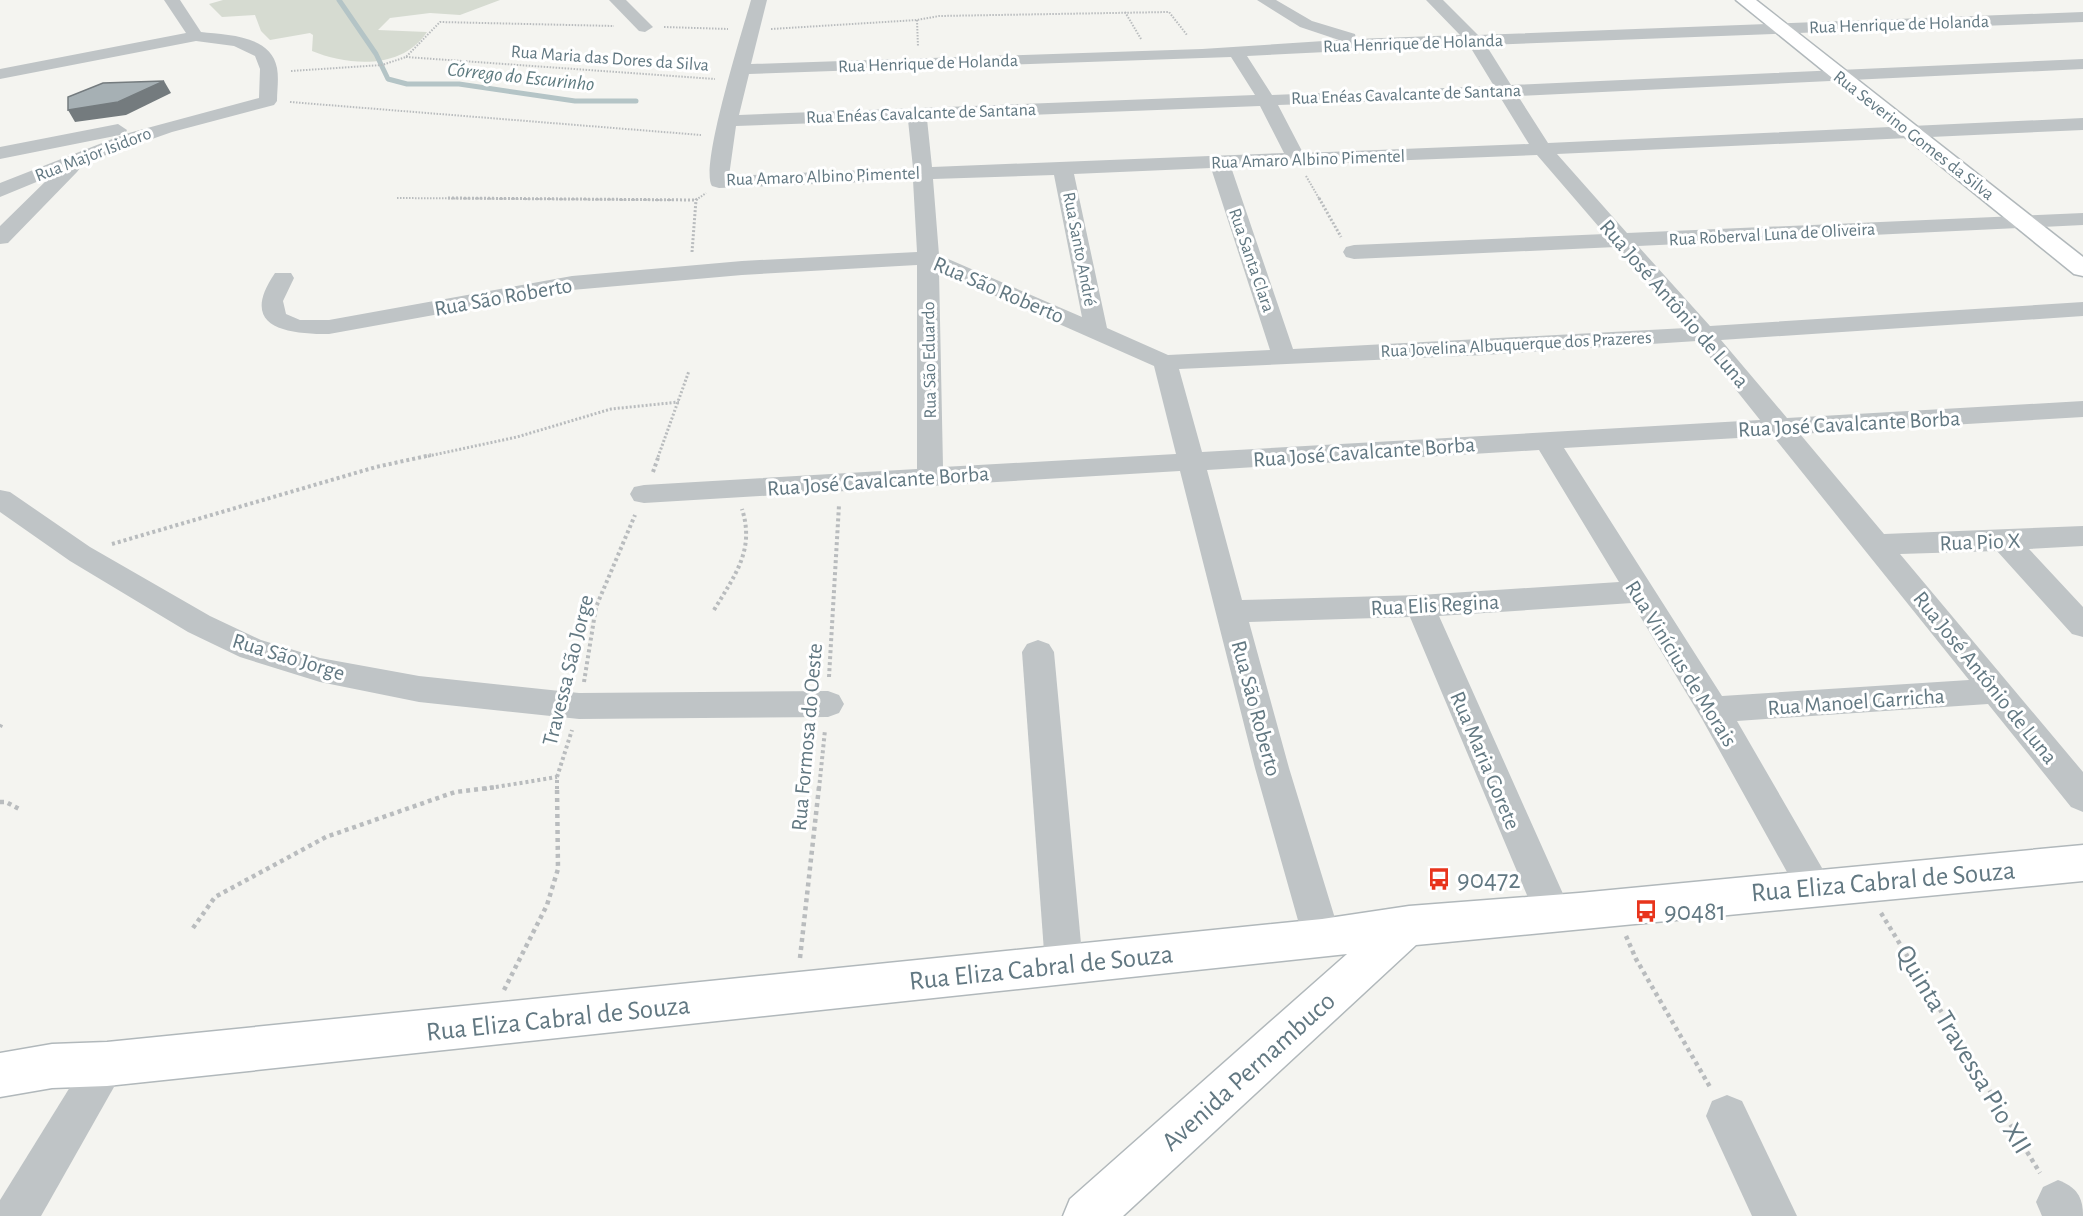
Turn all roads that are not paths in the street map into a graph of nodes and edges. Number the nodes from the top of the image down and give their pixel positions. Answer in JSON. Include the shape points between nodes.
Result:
{"nodes":[{"id":1,"x":172,"y":0,"type":"edge"},
{"id":2,"x":617,"y":0,"type":"edge"},
{"id":3,"x":759,"y":0,"type":"edge"},
{"id":4,"x":1265,"y":0,"type":"edge"},
{"id":5,"x":1434,"y":0,"type":"edge"},
{"id":6,"x":1745,"y":0,"type":"edge"},
{"id":7,"x":2083,"y":18,"type":"edge"},
{"id":8,"x":645,"y":27,"type":"road end"},
{"id":9,"x":1780,"y":28,"type":"junction"},
{"id":10,"x":196,"y":36,"type":"junction"},
{"id":11,"x":1474,"y":41,"type":"junction"},
{"id":12,"x":1379,"y":44,"type":"junction"},
{"id":13,"x":1236,"y":52,"type":"junction"},
{"id":14,"x":2083,"y":64,"type":"edge"},
{"id":15,"x":0,"y":74,"type":"edge"},
{"id":16,"x":742,"y":75,"type":"junction"},
{"id":17,"x":1838,"y":75,"type":"junction"},
{"id":18,"x":1504,"y":91,"type":"junction"},
{"id":19,"x":1266,"y":99,"type":"junction"},
{"id":20,"x":917,"y":112,"type":"junction"},
{"id":21,"x":178,"y":123,"type":"junction"},
{"id":22,"x":2083,"y":124,"type":"edge"},
{"id":23,"x":727,"y":129,"type":"junction"},
{"id":24,"x":1911,"y":132,"type":"junction"},
{"id":25,"x":1542,"y":149,"type":"junction"},
{"id":26,"x":0,"y":153,"type":"edge"},
{"id":27,"x":81,"y":157,"type":"junction"},
{"id":28,"x":1297,"y":160,"type":"junction"},
{"id":29,"x":1219,"y":162,"type":"junction"},
{"id":30,"x":1063,"y":169,"type":"junction"},
{"id":31,"x":924,"y":173,"type":"junction"},
{"id":32,"x":0,"y":191,"type":"edge"},
{"id":33,"x":2083,"y":219,"type":"edge"},
{"id":34,"x":2024,"y":222,"type":"junction"},
{"id":35,"x":0,"y":238,"type":"edge"},
{"id":36,"x":1620,"y":241,"type":"junction"},
{"id":37,"x":1354,"y":252,"type":"road end"},
{"id":38,"x":928,"y":258,"type":"junction"},
{"id":39,"x":2083,"y":269,"type":"edge"},
{"id":40,"x":283,"y":278,"type":"dead end"},
{"id":41,"x":2083,"y":309,"type":"edge"},
{"id":42,"x":1096,"y":330,"type":"junction"},
{"id":43,"x":1703,"y":333,"type":"junction"},
{"id":44,"x":1284,"y":357,"type":"junction"},
{"id":45,"x":1165,"y":362,"type":"junction"},
{"id":46,"x":2083,"y":409,"type":"edge"},
{"id":47,"x":1781,"y":428,"type":"junction"},
{"id":48,"x":1546,"y":440,"type":"junction"},
{"id":49,"x":1189,"y":462,"type":"junction"},
{"id":50,"x":930,"y":476,"type":"junction"},
{"id":51,"x":644,"y":494,"type":"road end"},
{"id":52,"x":0,"y":499,"type":"edge"},
{"id":53,"x":2083,"y":536,"type":"edge"},
{"id":54,"x":2004,"y":541,"type":"junction"},
{"id":55,"x":1877,"y":544,"type":"junction"},
{"id":56,"x":1639,"y":592,"type":"junction"},
{"id":57,"x":1420,"y":606,"type":"junction"},
{"id":58,"x":1231,"y":611,"type":"junction"},
{"id":59,"x":2083,"y":626,"type":"edge"},
{"id":60,"x":1038,"y":652,"type":"dead end"},
{"id":61,"x":1998,"y":691,"type":"junction"},
{"id":62,"x":828,"y":704,"type":"road end"},
{"id":63,"x":1713,"y":710,"type":"junction"},
{"id":64,"x":2083,"y":797,"type":"edge"},
{"id":65,"x":2082,"y":864,"type":"edge"},
{"id":66,"x":1815,"y":887,"type":"junction"},
{"id":67,"x":1553,"y":914,"type":"junction"},
{"id":68,"x":1409,"y":925,"type":"junction"},
{"id":69,"x":1322,"y":938,"type":"junction"},
{"id":70,"x":1064,"y":965,"type":"junction"},
{"id":71,"x":107,"y":1064,"type":"junction"},
{"id":72,"x":0,"y":1075,"type":"edge"},
{"id":73,"x":1727,"y":1116,"type":"road end"},
{"id":74,"x":16,"y":1216,"type":"edge"},
{"id":75,"x":1087,"y":1216,"type":"edge"},
{"id":76,"x":1775,"y":1216,"type":"edge"}],
"edges":[{"from":1,"to":10,"type":"street"},
{"from":2,"to":8,"type":"street"},
{"from":3,"to":16,"type":"street","name":"Rua Amaro Albino Pimentel"},
{"from":4,"to":12,"type":"street","via":[[1285,14],[1326,32]]},
{"from":5,"to":11,"type":"street","name":"Rua José Antônio de Luna"},
{"from":6,"to":9,"type":"street","name":"Rua Severino Gomes da Silva"},
{"from":7,"to":9,"type":"street","name":"Rua Henrique de Holanda"},
{"from":9,"to":11,"type":"street","name":"Rua Henrique de Holanda"},
{"from":9,"to":17,"type":"street","name":"Rua Severino Gomes da Silva"},
{"from":10,"to":15,"type":"street"},
{"from":10,"to":21,"type":"street","via":[[228,40],[259,50],[266,58],[269,72],[268,101]]},
{"from":11,"to":12,"type":"street","name":"Rua Henrique de Holanda"},
{"from":11,"to":18,"type":"street","name":"Rua José Antônio de Luna"},
{"from":12,"to":13,"type":"street","name":"Rua Henrique de Holanda"},
{"from":13,"to":16,"type":"street","name":"Rua Henrique de Holanda"},
{"from":13,"to":19,"type":"street"},
{"from":14,"to":17,"type":"street","name":"Rua Enéas Cavalcante de Santana"},
{"from":16,"to":23,"type":"street","name":"Rua Amaro Albino Pimentel"},
{"from":17,"to":18,"type":"street","name":"Rua Enéas Cavalcante de Santana"},
{"from":17,"to":24,"type":"street","name":"Rua Severino Gomes da Silva"},
{"from":18,"to":19,"type":"street","name":"Rua Enéas Cavalcante de Santana"},
{"from":18,"to":25,"type":"street","name":"Rua José Antônio de Luna"},
{"from":19,"to":20,"type":"street","name":"Rua Enéas Cavalcante de Santana"},
{"from":19,"to":28,"type":"street"},
{"from":20,"to":23,"type":"street","name":"Rua Enéas Cavalcante de Santana"},
{"from":20,"to":31,"type":"street","name":"Rua São Eduardo"},
{"from":21,"to":26,"type":"street","via":[[76,136]]},
{"from":21,"to":27,"type":"street","name":"Rua Major Isidoro"},
{"from":22,"to":24,"type":"street","name":"Rua Amaro Albino Pimentel"},
{"from":23,"to":31,"type":"street","name":"Rua Amaro Albino Pimentel","via":[[718,168],[719,182]]},
{"from":24,"to":25,"type":"street","name":"Rua Amaro Albino Pimentel"},
{"from":24,"to":34,"type":"street","name":"Rua Severino Gomes da Silva"},
{"from":25,"to":28,"type":"street","name":"Rua Amaro Albino Pimentel"},
{"from":25,"to":36,"type":"street","name":"Rua José Antônio de Luna"},
{"from":27,"to":32,"type":"street","name":"Rua Major Isidoro"},
{"from":27,"to":35,"type":"street"},
{"from":28,"to":29,"type":"street","name":"Rua Amaro Albino Pimentel"},
{"from":29,"to":30,"type":"street","name":"Rua Amaro Albino Pimentel"},
{"from":29,"to":44,"type":"street","name":"Rua Santa Clara"},
{"from":30,"to":31,"type":"street","name":"Rua Amaro Albino Pimentel"},
{"from":30,"to":42,"type":"street","name":"Rua Santo André"},
{"from":31,"to":38,"type":"street","name":"Rua São Eduardo"},
{"from":33,"to":34,"type":"street","name":"Rua Roberval Luna de Oliveira"},
{"from":34,"to":36,"type":"street","name":"Rua Roberval Luna de Oliveira"},
{"from":34,"to":39,"type":"street","name":"Rua Severino Gomes da Silva"},
{"from":36,"to":37,"type":"street","name":"Rua Roberval Luna de Oliveira"},
{"from":36,"to":43,"type":"street","name":"Rua José Antônio de Luna"},
{"from":38,"to":40,"type":"street","name":"Rua São Roberto","via":[[572,283],[329,327],[297,327],[275,318],[272,301]]},
{"from":38,"to":42,"type":"street","name":"Rua São Roberto"},
{"from":38,"to":50,"type":"street","name":"Rua São Eduardo"},
{"from":41,"to":43,"type":"street","name":"Rua Jovelina Albuquerque dos Prazeres"},
{"from":42,"to":45,"type":"street","name":"Rua São Roberto"},
{"from":43,"to":44,"type":"street","name":"Rua Jovelina Albuquerque dos Prazeres"},
{"from":43,"to":47,"type":"street","name":"Rua José Antônio de Luna"},
{"from":44,"to":45,"type":"street","name":"Rua Jovelina Albuquerque dos Prazeres"},
{"from":45,"to":49,"type":"street","name":"Rua São Roberto"},
{"from":46,"to":47,"type":"street","name":"Rua José Cavalcante Borba"},
{"from":47,"to":48,"type":"street","name":"Rua José Cavalcante Borba"},
{"from":47,"to":55,"type":"street","name":"Rua José Antônio de Luna"},
{"from":48,"to":49,"type":"street","name":"Rua José Cavalcante Borba"},
{"from":48,"to":56,"type":"street","name":"Rua Vinícius de Morais"},
{"from":49,"to":50,"type":"street","name":"Rua José Cavalcante Borba"},
{"from":49,"to":58,"type":"street","name":"Rua São Roberto"},
{"from":50,"to":51,"type":"street","name":"Rua José Cavalcante Borba"},
{"from":52,"to":62,"type":"street","name":"Rua São Jorge","via":[[80,554],[199,624],[251,649],[320,670],[419,688],[579,706]]},
{"from":53,"to":54,"type":"street","name":"Rua Pio X"},
{"from":54,"to":55,"type":"street","name":"Rua Pio X"},
{"from":54,"to":59,"type":"street"},
{"from":55,"to":61,"type":"street","name":"Rua José Antônio de Luna"},
{"from":56,"to":57,"type":"street","name":"Rua Elis Regina"},
{"from":56,"to":63,"type":"street","name":"Rua Vinícius de Morais"},
{"from":57,"to":58,"type":"street","name":"Rua Elis Regina"},
{"from":57,"to":67,"type":"street","name":"Rua Maria Gorete"},
{"from":58,"to":69,"type":"street","name":"Rua São Roberto"},
{"from":60,"to":70,"type":"street"},
{"from":61,"to":63,"type":"street","name":"Rua Manoel Garricha"},
{"from":61,"to":64,"type":"street","name":"Rua José Antônio de Luna"},
{"from":63,"to":66,"type":"street","name":"Rua Vinícius de Morais"},
{"from":65,"to":66,"type":"street","name":"Rua Eliza Cabral de Souza"},
{"from":66,"to":67,"type":"street","name":"Rua Eliza Cabral de Souza"},
{"from":67,"to":68,"type":"street","name":"Rua Eliza Cabral de Souza"},
{"from":68,"to":69,"type":"street","name":"Rua Eliza Cabral de Souza"},
{"from":68,"to":75,"type":"street","name":"Avenida Pernambuco"},
{"from":69,"to":70,"type":"street","name":"Rua Eliza Cabral de Souza"},
{"from":70,"to":71,"type":"street","name":"Rua Eliza Cabral de Souza"},
{"from":71,"to":72,"type":"street","name":"Rua Eliza Cabral de Souza","via":[[52,1066]]},
{"from":71,"to":74,"type":"street"},
{"from":73,"to":76,"type":"street"}]}
